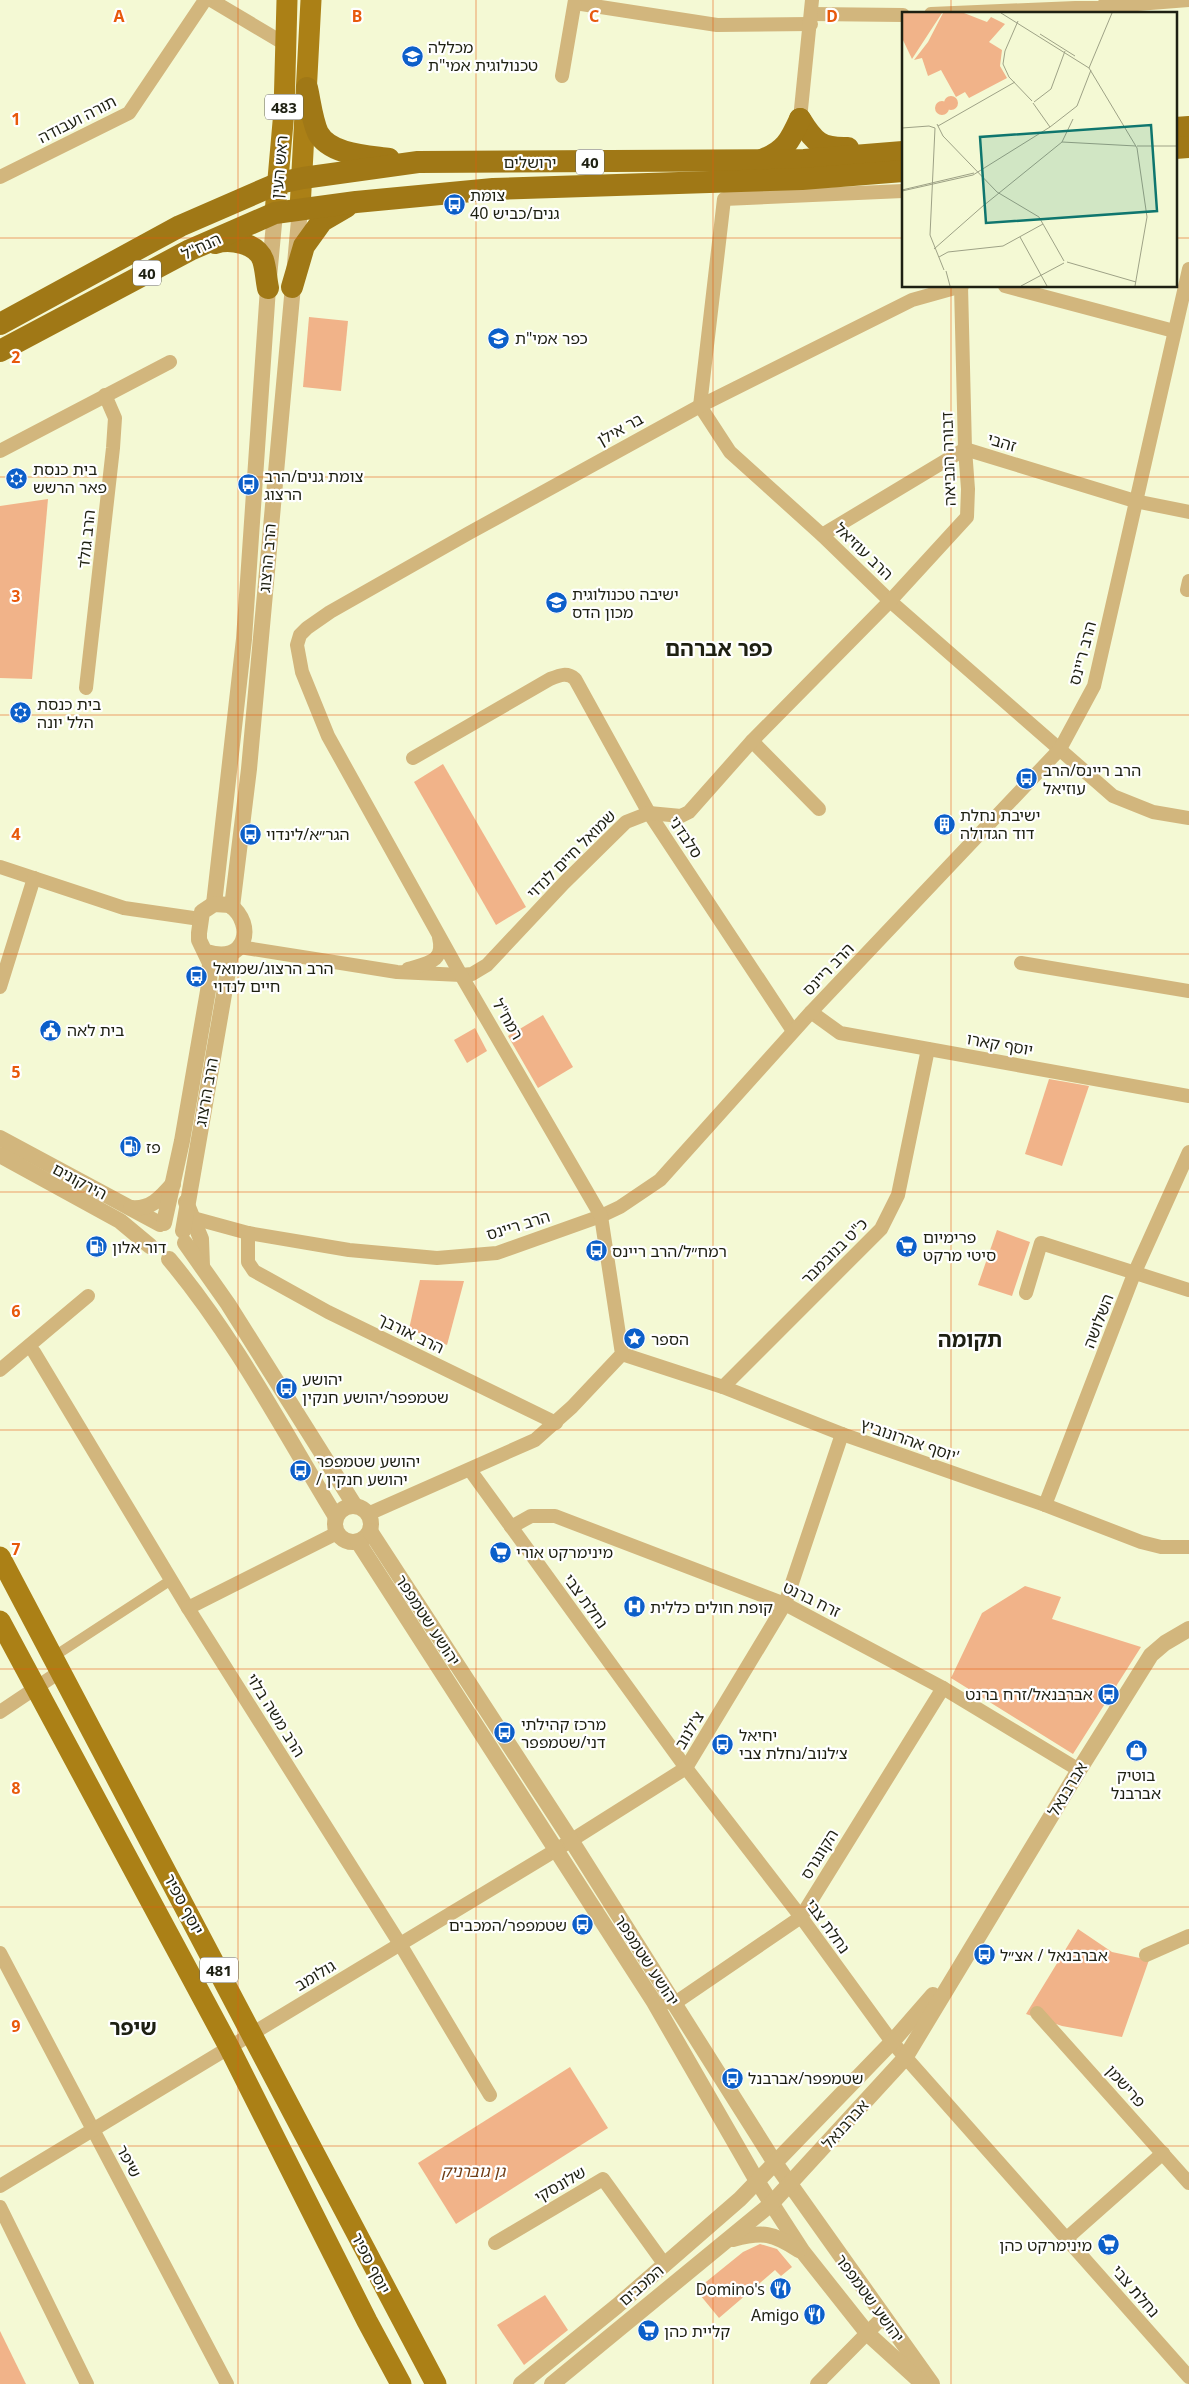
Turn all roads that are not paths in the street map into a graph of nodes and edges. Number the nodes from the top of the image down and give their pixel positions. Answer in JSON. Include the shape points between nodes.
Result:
{"nodes":[{"id":1,"x":205,"y":0,"type":"edge"},
{"id":2,"x":211,"y":0,"type":"edge"},
{"id":3,"x":287,"y":0,"type":"edge"},
{"id":4,"x":311,"y":0,"type":"edge"},
{"id":5,"x":1189,"y":0,"type":"edge"},
{"id":6,"x":575,"y":2,"type":"edge"},
{"id":7,"x":811,"y":12,"type":"edge"},
{"id":8,"x":979,"y":12,"type":"edge"},
{"id":9,"x":902,"y":15,"type":"edge"},
{"id":10,"x":286,"y":44,"type":"junction"},
{"id":11,"x":562,"y":76,"type":"dead end"},
{"id":12,"x":307,"y":88,"type":"junction"},
{"id":13,"x":800,"y":119,"type":"junction"},
{"id":14,"x":1189,"y":127,"type":"edge"},
{"id":15,"x":1176,"y":128,"type":"edge"},
{"id":16,"x":902,"y":146,"type":"edge"},
{"id":17,"x":1189,"y":147,"type":"edge"},
{"id":18,"x":1176,"y":148,"type":"edge"},
{"id":19,"x":902,"y":152,"type":"edge"},
{"id":20,"x":759,"y":161,"type":"junction"},
{"id":21,"x":418,"y":162,"type":"junction"},
{"id":22,"x":902,"y":171,"type":"edge"},
{"id":23,"x":0,"y":177,"type":"edge"},
{"id":24,"x":303,"y":178,"type":"junction"},
{"id":25,"x":279,"y":183,"type":"junction"},
{"id":26,"x":902,"y":191,"type":"edge"},
{"id":27,"x":356,"y":202,"type":"junction"},
{"id":28,"x":300,"y":209,"type":"junction"},
{"id":29,"x":275,"y":213,"type":"junction"},
{"id":30,"x":190,"y":250,"type":"junction"},
{"id":31,"x":1189,"y":269,"type":"edge"},
{"id":32,"x":292,"y":287,"type":"junction"},
{"id":33,"x":268,"y":288,"type":"junction"},
{"id":34,"x":954,"y":288,"type":"edge"},
{"id":35,"x":961,"y":288,"type":"edge"},
{"id":36,"x":1013,"y":288,"type":"edge"},
{"id":37,"x":0,"y":324,"type":"edge"},
{"id":38,"x":1174,"y":331,"type":"junction"},
{"id":39,"x":0,"y":351,"type":"edge"},
{"id":40,"x":170,"y":362,"type":"dead end"},
{"id":41,"x":105,"y":395,"type":"junction"},
{"id":42,"x":700,"y":406,"type":"junction"},
{"id":43,"x":965,"y":450,"type":"junction"},
{"id":44,"x":0,"y":452,"type":"edge"},
{"id":45,"x":1135,"y":501,"type":"junction"},
{"id":46,"x":1189,"y":512,"type":"edge"},
{"id":47,"x":822,"y":535,"type":"junction"},
{"id":48,"x":890,"y":601,"type":"junction"},
{"id":49,"x":307,"y":628,"type":"joint"},
{"id":50,"x":86,"y":688,"type":"dead end"},
{"id":51,"x":752,"y":741,"type":"junction"},
{"id":52,"x":1060,"y":749,"type":"junction"},
{"id":53,"x":413,"y":758,"type":"dead end"},
{"id":54,"x":818,"y":809,"type":"dead end"},
{"id":55,"x":649,"y":813,"type":"junction"},
{"id":56,"x":1189,"y":818,"type":"edge"},
{"id":57,"x":0,"y":867,"type":"edge"},
{"id":58,"x":34,"y":878,"type":"junction"},
{"id":59,"x":214,"y":904,"type":"junction"},
{"id":60,"x":232,"y":907,"type":"junction"},
{"id":61,"x":200,"y":918,"type":"junction"},
{"id":62,"x":439,"y":936,"type":"junction"},
{"id":63,"x":235,"y":950,"type":"junction"},
{"id":64,"x":207,"y":952,"type":"junction"},
{"id":65,"x":1020,"y":963,"type":"dead end"},
{"id":66,"x":398,"y":972,"type":"junction"},
{"id":67,"x":461,"y":975,"type":"junction"},
{"id":68,"x":0,"y":987,"type":"edge"},
{"id":69,"x":1189,"y":991,"type":"edge"},
{"id":70,"x":811,"y":1012,"type":"junction"},
{"id":71,"x":793,"y":1032,"type":"junction"},
{"id":72,"x":928,"y":1049,"type":"junction"},
{"id":73,"x":1189,"y":1096,"type":"edge"},
{"id":74,"x":0,"y":1138,"type":"edge"},
{"id":75,"x":1189,"y":1152,"type":"edge"},
{"id":76,"x":0,"y":1156,"type":"edge"},
{"id":77,"x":173,"y":1184,"type":"junction"},
{"id":78,"x":131,"y":1208,"type":"junction"},
{"id":79,"x":601,"y":1216,"type":"junction"},
{"id":80,"x":162,"y":1223,"type":"junction"},
{"id":81,"x":187,"y":1230,"type":"junction"},
{"id":82,"x":248,"y":1233,"type":"junction"},
{"id":83,"x":150,"y":1246,"type":"junction"},
{"id":84,"x":169,"y":1259,"type":"junction"},
{"id":85,"x":202,"y":1266,"type":"junction"},
{"id":86,"x":1134,"y":1274,"type":"junction"},
{"id":87,"x":1189,"y":1290,"type":"edge"},
{"id":88,"x":1026,"y":1293,"type":"dead end"},
{"id":89,"x":88,"y":1296,"type":"dead end"},
{"id":90,"x":34,"y":1352,"type":"dead end"},
{"id":91,"x":622,"y":1354,"type":"junction"},
{"id":92,"x":0,"y":1370,"type":"edge"},
{"id":93,"x":723,"y":1387,"type":"junction"},
{"id":94,"x":556,"y":1423,"type":"junction"},
{"id":95,"x":842,"y":1434,"type":"junction"},
{"id":96,"x":470,"y":1470,"type":"junction"},
{"id":97,"x":1045,"y":1505,"type":"junction"},
{"id":98,"x":362,"y":1510,"type":"junction"},
{"id":99,"x":337,"y":1525,"type":"junction"},
{"id":100,"x":511,"y":1528,"type":"junction"},
{"id":101,"x":364,"y":1536,"type":"junction"},
{"id":102,"x":1189,"y":1547,"type":"edge"},
{"id":103,"x":0,"y":1557,"type":"edge"},
{"id":104,"x":172,"y":1580,"type":"junction"},
{"id":105,"x":785,"y":1604,"type":"junction"},
{"id":106,"x":188,"y":1608,"type":"junction"},
{"id":107,"x":0,"y":1621,"type":"edge"},
{"id":108,"x":1189,"y":1629,"type":"edge"},
{"id":109,"x":57,"y":1664,"type":"junction"},
{"id":110,"x":37,"y":1688,"type":"junction"},
{"id":111,"x":943,"y":1688,"type":"junction"},
{"id":112,"x":0,"y":1712,"type":"edge"},
{"id":113,"x":686,"y":1768,"type":"junction"},
{"id":114,"x":1079,"y":1770,"type":"junction"},
{"id":115,"x":571,"y":1840,"type":"junction"},
{"id":116,"x":556,"y":1850,"type":"junction"},
{"id":117,"x":801,"y":1917,"type":"junction"},
{"id":118,"x":1189,"y":1936,"type":"edge"},
{"id":119,"x":400,"y":1944,"type":"junction"},
{"id":120,"x":0,"y":1954,"type":"edge"},
{"id":121,"x":1146,"y":1955,"type":"dead end"},
{"id":122,"x":962,"y":1963,"type":"junction"},
{"id":123,"x":654,"y":2002,"type":"junction"},
{"id":124,"x":675,"y":2003,"type":"junction"},
{"id":125,"x":1038,"y":2013,"type":"dead end"},
{"id":126,"x":252,"y":2033,"type":"junction"},
{"id":127,"x":892,"y":2042,"type":"junction"},
{"id":128,"x":229,"y":2047,"type":"junction"},
{"id":129,"x":905,"y":2058,"type":"junction"},
{"id":130,"x":490,"y":2095,"type":"dead end"},
{"id":131,"x":93,"y":2131,"type":"junction"},
{"id":132,"x":1163,"y":2153,"type":"junction"},
{"id":133,"x":775,"y":2163,"type":"junction"},
{"id":134,"x":757,"y":2181,"type":"junction"},
{"id":135,"x":1189,"y":2182,"type":"edge"},
{"id":136,"x":790,"y":2185,"type":"junction"},
{"id":137,"x":0,"y":2186,"type":"edge"},
{"id":138,"x":771,"y":2204,"type":"junction"},
{"id":139,"x":0,"y":2207,"type":"edge"},
{"id":140,"x":1067,"y":2238,"type":"junction"},
{"id":141,"x":726,"y":2241,"type":"junction"},
{"id":142,"x":496,"y":2243,"type":"dead end"},
{"id":143,"x":803,"y":2252,"type":"junction"},
{"id":144,"x":665,"y":2265,"type":"junction"},
{"id":145,"x":883,"y":2316,"type":"junction"},
{"id":146,"x":868,"y":2334,"type":"junction"},
{"id":147,"x":1189,"y":2377,"type":"edge"},
{"id":148,"x":87,"y":2384,"type":"edge"},
{"id":149,"x":227,"y":2384,"type":"edge"},
{"id":150,"x":402,"y":2384,"type":"edge"},
{"id":151,"x":436,"y":2384,"type":"edge"},
{"id":152,"x":521,"y":2384,"type":"edge"},
{"id":153,"x":552,"y":2384,"type":"edge"},
{"id":154,"x":818,"y":2384,"type":"edge"},
{"id":155,"x":923,"y":2384,"type":"edge"},
{"id":156,"x":932,"y":2384,"type":"edge"}],
"edges":[{"from":1,"to":23,"type":"street","name":"תורה ועבודה","via":[[130,113]]},
{"from":2,"to":10,"type":"street"},
{"from":3,"to":10,"type":"main road","name":"ראש העין","number":"483"},
{"from":4,"to":12,"type":"main road","name":"ראש העין","number":"483"},
{"from":5,"to":8,"type":"street"},
{"from":6,"to":7,"type":"street","via":[[717,25]]},
{"from":6,"to":11,"type":"street"},
{"from":7,"to":9,"type":"street"},
{"from":7,"to":13,"type":"street"},
{"from":10,"to":25,"type":"main road","name":"ראש העין","number":"483"},
{"from":12,"to":21,"type":"highway","via":[[318,134],[333,146],[354,154]]},
{"from":12,"to":24,"type":"main road","name":"ראש העין","number":"483"},
{"from":13,"to":16,"type":"highway","via":[[814,141],[826,147]]},
{"from":13,"to":20,"type":"highway","via":[[786,146],[776,155]]},
{"from":14,"to":15,"type":"highway"},
{"from":17,"to":18,"type":"highway"},
{"from":19,"to":20,"type":"highway","name":"ירושלים","number":"40"},
{"from":20,"to":21,"type":"highway","name":"ירושלים","number":"40"},
{"from":21,"to":24,"type":"highway","name":"ירושלים","number":"40"},
{"from":22,"to":27,"type":"highway","name":"ירושלים","number":"40","via":[[802,179],[493,189]]},
{"from":24,"to":25,"type":"highway","name":"ירושלים","number":"40"},
{"from":24,"to":28,"type":"main road","name":"ראש העין","number":"483"},
{"from":25,"to":29,"type":"main road","name":"ראש העין","number":"483"},
{"from":25,"to":37,"type":"highway","name":"הנח\"ל","number":"40","via":[[180,226]]},
{"from":26,"to":42,"type":"street","via":[[724,199]]},
{"from":27,"to":28,"type":"highway","name":"ירושלים","number":"40"},
{"from":27,"to":32,"type":"highway","via":[[322,221],[304,246]]},
{"from":28,"to":29,"type":"highway","name":"הנח\"ל","number":"40"},
{"from":28,"to":32,"type":"street","name":"הרב הרצוג"},
{"from":29,"to":30,"type":"highway","name":"הנח\"ל","number":"40"},
{"from":29,"to":33,"type":"street","name":"הרב הרצוג"},
{"from":30,"to":33,"type":"highway","via":[[222,240],[241,242],[263,258]]},
{"from":30,"to":39,"type":"highway","name":"הנח\"ל","number":"40"},
{"from":31,"to":38,"type":"street","name":"הרב ריינס"},
{"from":32,"to":60,"type":"street","name":"הרב הרצוג","via":[[249,769]]},
{"from":33,"to":59,"type":"street","name":"הרב הרצוג","via":[[244,639]]},
{"from":34,"to":42,"type":"street","name":"בר אילן","via":[[912,300]]},
{"from":35,"to":43,"type":"street","name":"דבורה הנביאה"},
{"from":36,"to":38,"type":"street"},
{"from":38,"to":45,"type":"street","name":"הרב ריינס"},
{"from":40,"to":41,"type":"street"},
{"from":41,"to":44,"type":"street"},
{"from":41,"to":50,"type":"street","name":"הרב גולד","via":[[115,418],[114,448]]},
{"from":42,"to":47,"type":"street","name":"הרב עוזיאל","via":[[730,452]]},
{"from":42,"to":49,"type":"street","name":"בר אילן","via":[[469,533]]},
{"from":43,"to":45,"type":"street","name":"זהבי"},
{"from":43,"to":47,"type":"street","name":"זהבי"},
{"from":43,"to":48,"type":"street","name":"דבורה הנביאה","via":[[967,517]]},
{"from":45,"to":46,"type":"street","name":"זהבי"},
{"from":45,"to":52,"type":"street","name":"הרב ריינס","via":[[1094,686]]},
{"from":47,"to":48,"type":"street","name":"הרב עוזיאל"},
{"from":48,"to":51,"type":"street","name":"שמואל חיים לנדוי"},
{"from":48,"to":52,"type":"street","name":"הרב עוזיאל"},
{"from":49,"to":62,"type":"street","name":"רמח\"ל","via":[[297,645],[302,672],[328,736]]},
{"from":51,"to":54,"type":"street"},
{"from":51,"to":55,"type":"street","name":"שמואל חיים לנדוי","via":[[689,812],[681,816]]},
{"from":52,"to":56,"type":"street","name":"הרב עוזיאל","via":[[1113,796],[1153,812]]},
{"from":52,"to":70,"type":"street","name":"הרב ריינס"},
{"from":53,"to":55,"type":"street","name":"סלבדני","via":[[550,679],[565,674],[576,679]]},
{"from":55,"to":67,"type":"street","name":"שמואל חיים לנדוי","via":[[626,822],[487,965],[472,974]]},
{"from":55,"to":71,"type":"street","name":"סלבדני"},
{"from":57,"to":58,"type":"street"},
{"from":58,"to":61,"type":"street","via":[[124,908]]},
{"from":58,"to":68,"type":"street"},
{"from":59,"to":60,"type":"street"},
{"from":59,"to":61,"type":"street","via":[[202,912]]},
{"from":60,"to":63,"type":"street","name":"הרב הרצוג","via":[[239,915],[244,932]]},
{"from":61,"to":64,"type":"street","name":"הרב הרצוג","via":[[200,940]]},
{"from":62,"to":66,"type":"street","via":[[441,950],[437,957],[424,965]]},
{"from":62,"to":67,"type":"street","name":"רמח\"ל"},
{"from":63,"to":64,"type":"street","via":[[220,956]]},
{"from":63,"to":66,"type":"street","name":"שמואל חיים לנדוי"},
{"from":63,"to":81,"type":"street","name":"הרב הרצוג","via":[[186,1202]]},
{"from":64,"to":77,"type":"street","name":"הרב הרצוג","via":[[209,985]]},
{"from":65,"to":69,"type":"street"},
{"from":66,"to":67,"type":"street","name":"שמואל חיים לנדוי"},
{"from":67,"to":79,"type":"street","name":"רמח\"ל"},
{"from":70,"to":71,"type":"street","name":"הרב ריינס"},
{"from":70,"to":72,"type":"street","name":"יוסף קארו","via":[[840,1033]]},
{"from":71,"to":79,"type":"street","name":"הרב ריינס","via":[[660,1180]]},
{"from":72,"to":73,"type":"street","name":"יוסף קארו"},
{"from":72,"to":93,"type":"street","name":"כ\"ט בנובמבר","via":[[898,1195],[881,1229]]},
{"from":74,"to":78,"type":"street","name":"הירקונים"},
{"from":75,"to":86,"type":"street","name":"השלושה"},
{"from":76,"to":83,"type":"street","name":"הירקונים","via":[[120,1221]]},
{"from":77,"to":78,"type":"street","via":[[152,1204]]},
{"from":77,"to":80,"type":"street","name":"הרב הרצוג"},
{"from":78,"to":80,"type":"street","name":"הירקונים"},
{"from":79,"to":82,"type":"street","name":"הרב ריינס","via":[[497,1253],[437,1258],[349,1250]]},
{"from":79,"to":91,"type":"street","name":"רמח\"ל"},
{"from":80,"to":81,"type":"street","via":[[175,1224]]},
{"from":80,"to":83,"type":"street","via":[[152,1231]]},
{"from":81,"to":82,"type":"street","name":"הרב ריינס"},
{"from":81,"to":84,"type":"street","via":[[180,1254]]},
{"from":81,"to":85,"type":"street"},
{"from":81,"to":85,"type":"street","via":[[201,1239]]},
{"from":82,"to":94,"type":"street","name":"הרב אורבך","via":[[248,1262],[254,1271],[328,1312]]},
{"from":83,"to":84,"type":"street","via":[[157,1256]]},
{"from":84,"to":99,"type":"street","via":[[223,1330]]},
{"from":85,"to":98,"type":"street"},
{"from":86,"to":87,"type":"street"},
{"from":86,"to":88,"type":"street","via":[[1040,1243]]},
{"from":86,"to":97,"type":"street","name":"השלושה"},
{"from":89,"to":92,"type":"street"},
{"from":90,"to":104,"type":"street","name":"הרב משה בלוי"},
{"from":91,"to":93,"type":"street","name":"יוסף אהרונוביץ'"},
{"from":91,"to":94,"type":"street"},
{"from":93,"to":95,"type":"street","name":"יוסף אהרונוביץ'"},
{"from":94,"to":96,"type":"street","via":[[535,1440]]},
{"from":95,"to":97,"type":"street","name":"יוסף אהרונוביץ'"},
{"from":95,"to":105,"type":"street","name":"צ'לנוב"},
{"from":96,"to":98,"type":"street"},
{"from":96,"to":100,"type":"street","name":"נחלת צבי"},
{"from":97,"to":102,"type":"street","name":"יוסף אהרונוביץ'","via":[[1141,1542],[1161,1547]]},
{"from":98,"to":99,"type":"street","via":[[342,1510]]},
{"from":98,"to":101,"type":"street","via":[[371,1525]]},
{"from":99,"to":101,"type":"street","via":[[346,1541]]},
{"from":99,"to":106,"type":"street"},
{"from":100,"to":105,"type":"street","name":"זרח ברנט","via":[[531,1516],[556,1516]]},
{"from":100,"to":113,"type":"street","name":"נחלת צבי"},
{"from":101,"to":115,"type":"street","name":"יהושע שטמפפר"},
{"from":101,"to":116,"type":"street","name":"יהושע שטמפפר"},
{"from":103,"to":109,"type":"main road","name":"יוסף ספיר","number":"481"},
{"from":104,"to":106,"type":"street","name":"הרב משה בלוי"},
{"from":104,"to":109,"type":"street"},
{"from":105,"to":111,"type":"street","name":"זרח ברנט"},
{"from":105,"to":113,"type":"street","name":"צ'לנוב"},
{"from":106,"to":119,"type":"street","name":"הרב משה בלוי"},
{"from":107,"to":110,"type":"main road","name":"יוסף ספיר","number":"481"},
{"from":108,"to":114,"type":"street","name":"אברבנאל","via":[[1165,1642],[1151,1656]]},
{"from":109,"to":110,"type":"street"},
{"from":109,"to":126,"type":"main road","name":"יוסף ספיר","number":"481"},
{"from":110,"to":112,"type":"street"},
{"from":110,"to":128,"type":"main road","name":"יוסף ספיר","number":"481"},
{"from":111,"to":114,"type":"street","name":"זרח ברנט"},
{"from":111,"to":117,"type":"street","name":"הקונגרס"},
{"from":113,"to":115,"type":"street","name":"צ'לנוב"},
{"from":113,"to":117,"type":"street","name":"נחלת צבי"},
{"from":114,"to":122,"type":"street","name":"אברבנאל"},
{"from":115,"to":116,"type":"street","name":"צ'לנוב"},
{"from":115,"to":124,"type":"street","name":"יהושע שטמפפר"},
{"from":116,"to":119,"type":"street","name":"גולומב"},
{"from":116,"to":123,"type":"street","name":"יהושע שטמפפר"},
{"from":117,"to":124,"type":"street","name":"הקונגרס"},
{"from":117,"to":127,"type":"street","name":"נחלת צבי"},
{"from":118,"to":121,"type":"street"},
{"from":119,"to":126,"type":"street","name":"גולומב"},
{"from":119,"to":130,"type":"street","name":"הרב משה בלוי"},
{"from":120,"to":131,"type":"street","name":"שיפר"},
{"from":122,"to":127,"type":"street","name":"אברבנאל"},
{"from":122,"to":129,"type":"street","name":"אברבנאל"},
{"from":123,"to":124,"type":"street"},
{"from":123,"to":134,"type":"street","name":"יהושע שטמפפר"},
{"from":124,"to":133,"type":"street","name":"יהושע שטמפפר"},
{"from":125,"to":132,"type":"street","name":"פרישמן"},
{"from":126,"to":128,"type":"street","name":"גולומב"},
{"from":126,"to":151,"type":"main road","name":"יוסף ספיר","number":"481"},
{"from":127,"to":129,"type":"street","name":"נחלת צבי"},
{"from":127,"to":133,"type":"street","name":"אברבנאל"},
{"from":128,"to":131,"type":"street","name":"גולומב"},
{"from":128,"to":150,"type":"main road","name":"יוסף ספיר","number":"481"},
{"from":129,"to":136,"type":"street","name":"אברבנאל"},
{"from":129,"to":140,"type":"street","name":"נחלת צבי"},
{"from":131,"to":137,"type":"street","name":"גולומב"},
{"from":131,"to":149,"type":"street","name":"שיפר"},
{"from":132,"to":135,"type":"street","name":"פרישמן"},
{"from":132,"to":140,"type":"street"},
{"from":133,"to":134,"type":"street","name":"אברבנאל"},
{"from":133,"to":136,"type":"street","name":"יהושע שטמפפר"},
{"from":134,"to":138,"type":"street","name":"יהושע שטמפפר"},
{"from":134,"to":144,"type":"street","name":"המכבים"},
{"from":136,"to":138,"type":"street","name":"אברבנאל"},
{"from":136,"to":145,"type":"street","name":"יהושע שטמפפר"},
{"from":138,"to":141,"type":"street","name":"המכבים"},
{"from":138,"to":143,"type":"street","name":"יהושע שטמפפר"},
{"from":139,"to":148,"type":"street"},
{"from":140,"to":147,"type":"street","name":"נחלת צבי"},
{"from":141,"to":143,"type":"street","via":[[764,2233],[782,2238]]},
{"from":141,"to":153,"type":"street","name":"המכבים"},
{"from":142,"to":144,"type":"street","name":"שלונסקי","via":[[603,2180]]},
{"from":143,"to":146,"type":"street","name":"יהושע שטמפפר"},
{"from":144,"to":152,"type":"street","name":"המכבים"},
{"from":145,"to":146,"type":"street"},
{"from":145,"to":156,"type":"street","name":"יהושע שטמפפר"},
{"from":146,"to":154,"type":"street"},
{"from":146,"to":155,"type":"street","name":"יהושע שטמפפר"}]}
